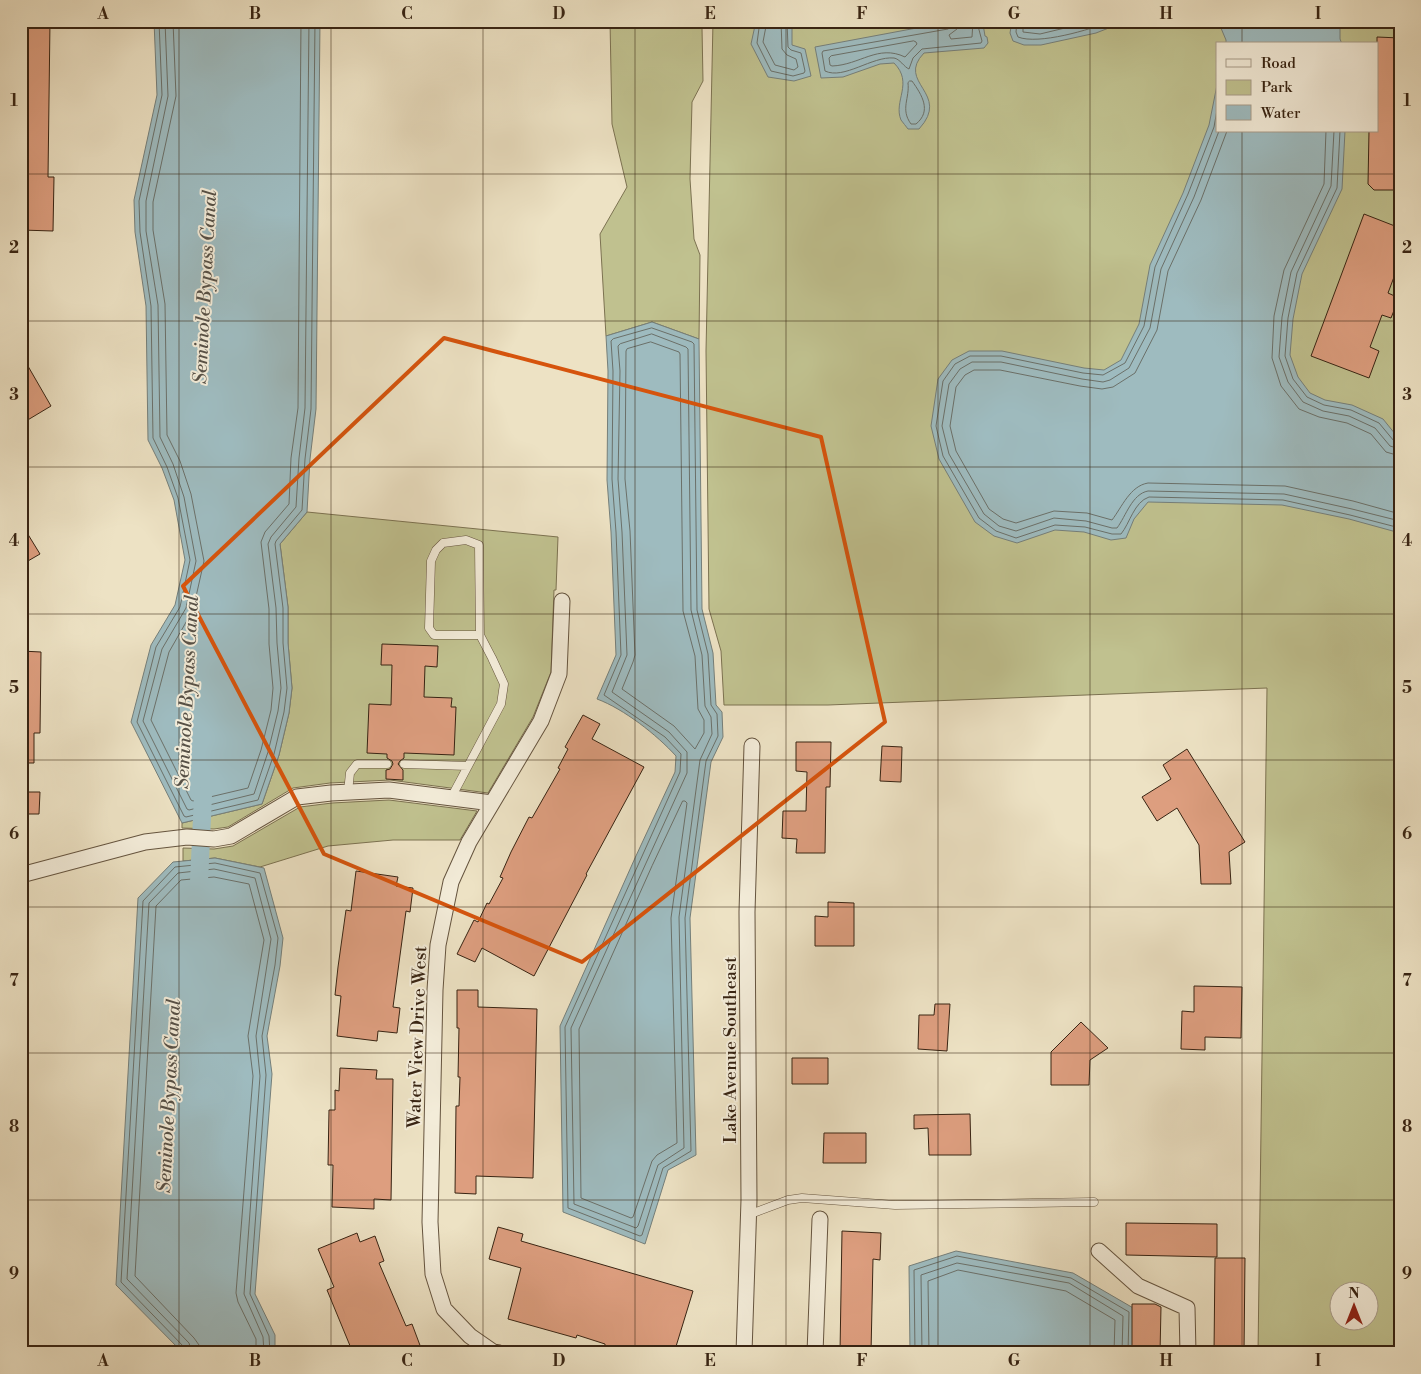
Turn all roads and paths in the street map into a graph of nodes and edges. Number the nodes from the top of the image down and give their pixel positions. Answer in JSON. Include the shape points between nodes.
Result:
{"nodes":[{"id":1,"x":562,"y":601,"type":"dead end"},
{"id":2,"x":480,"y":635,"type":"junction"},
{"id":3,"x":752,"y":746,"type":"dead end"},
{"id":4,"x":387,"y":764,"type":"dead end"},
{"id":5,"x":404,"y":764,"type":"dead end"},
{"id":6,"x":468,"y":766,"type":"junction"},
{"id":7,"x":348,"y":792,"type":"junction"},
{"id":8,"x":451,"y":798,"type":"junction"},
{"id":9,"x":492,"y":803,"type":"junction"},
{"id":10,"x":21,"y":875,"type":"edge"},
{"id":11,"x":1094,"y":1202,"type":"dead end"},
{"id":12,"x":748,"y":1215,"type":"junction"},
{"id":13,"x":820,"y":1219,"type":"dead end"},
{"id":14,"x":1099,"y":1251,"type":"dead end"},
{"id":15,"x":499,"y":1353,"type":"edge"},
{"id":16,"x":744,"y":1353,"type":"edge"},
{"id":17,"x":815,"y":1353,"type":"edge"},
{"id":18,"x":1188,"y":1353,"type":"edge"}],
"edges":[{"from":1,"to":9,"type":"street","name":"Water View Drive West","via":[[560,674],[541,721]]},
{"from":2,"to":2,"type":"lane","via":[[479,545],[466,540],[443,543],[431,562],[430,628],[434,635]]},
{"from":2,"to":6,"type":"lane","via":[[504,684],[501,704]]},
{"from":3,"to":12,"type":"street","name":"Lake Avenue Southeast","via":[[747,912]]},
{"from":4,"to":7,"type":"lane","via":[[358,764],[350,773]]},
{"from":5,"to":6,"type":"lane"},
{"from":6,"to":8,"type":"lane"},
{"from":7,"to":8,"type":"street","via":[[390,790]]},
{"from":7,"to":10,"type":"street","via":[[297,797],[231,836],[145,842]]},
{"from":8,"to":9,"type":"street"},
{"from":9,"to":15,"type":"street","name":"Water View Drive West","via":[[451,882],[438,945],[434,990],[430,1222],[433,1274],[444,1309],[470,1336]]},
{"from":11,"to":12,"type":"lane","via":[[895,1205],[802,1198]]},
{"from":12,"to":16,"type":"street","name":"Lake Avenue Southeast"},
{"from":13,"to":17,"type":"street"},
{"from":14,"to":18,"type":"street","via":[[1138,1286],[1187,1308]]}]}
